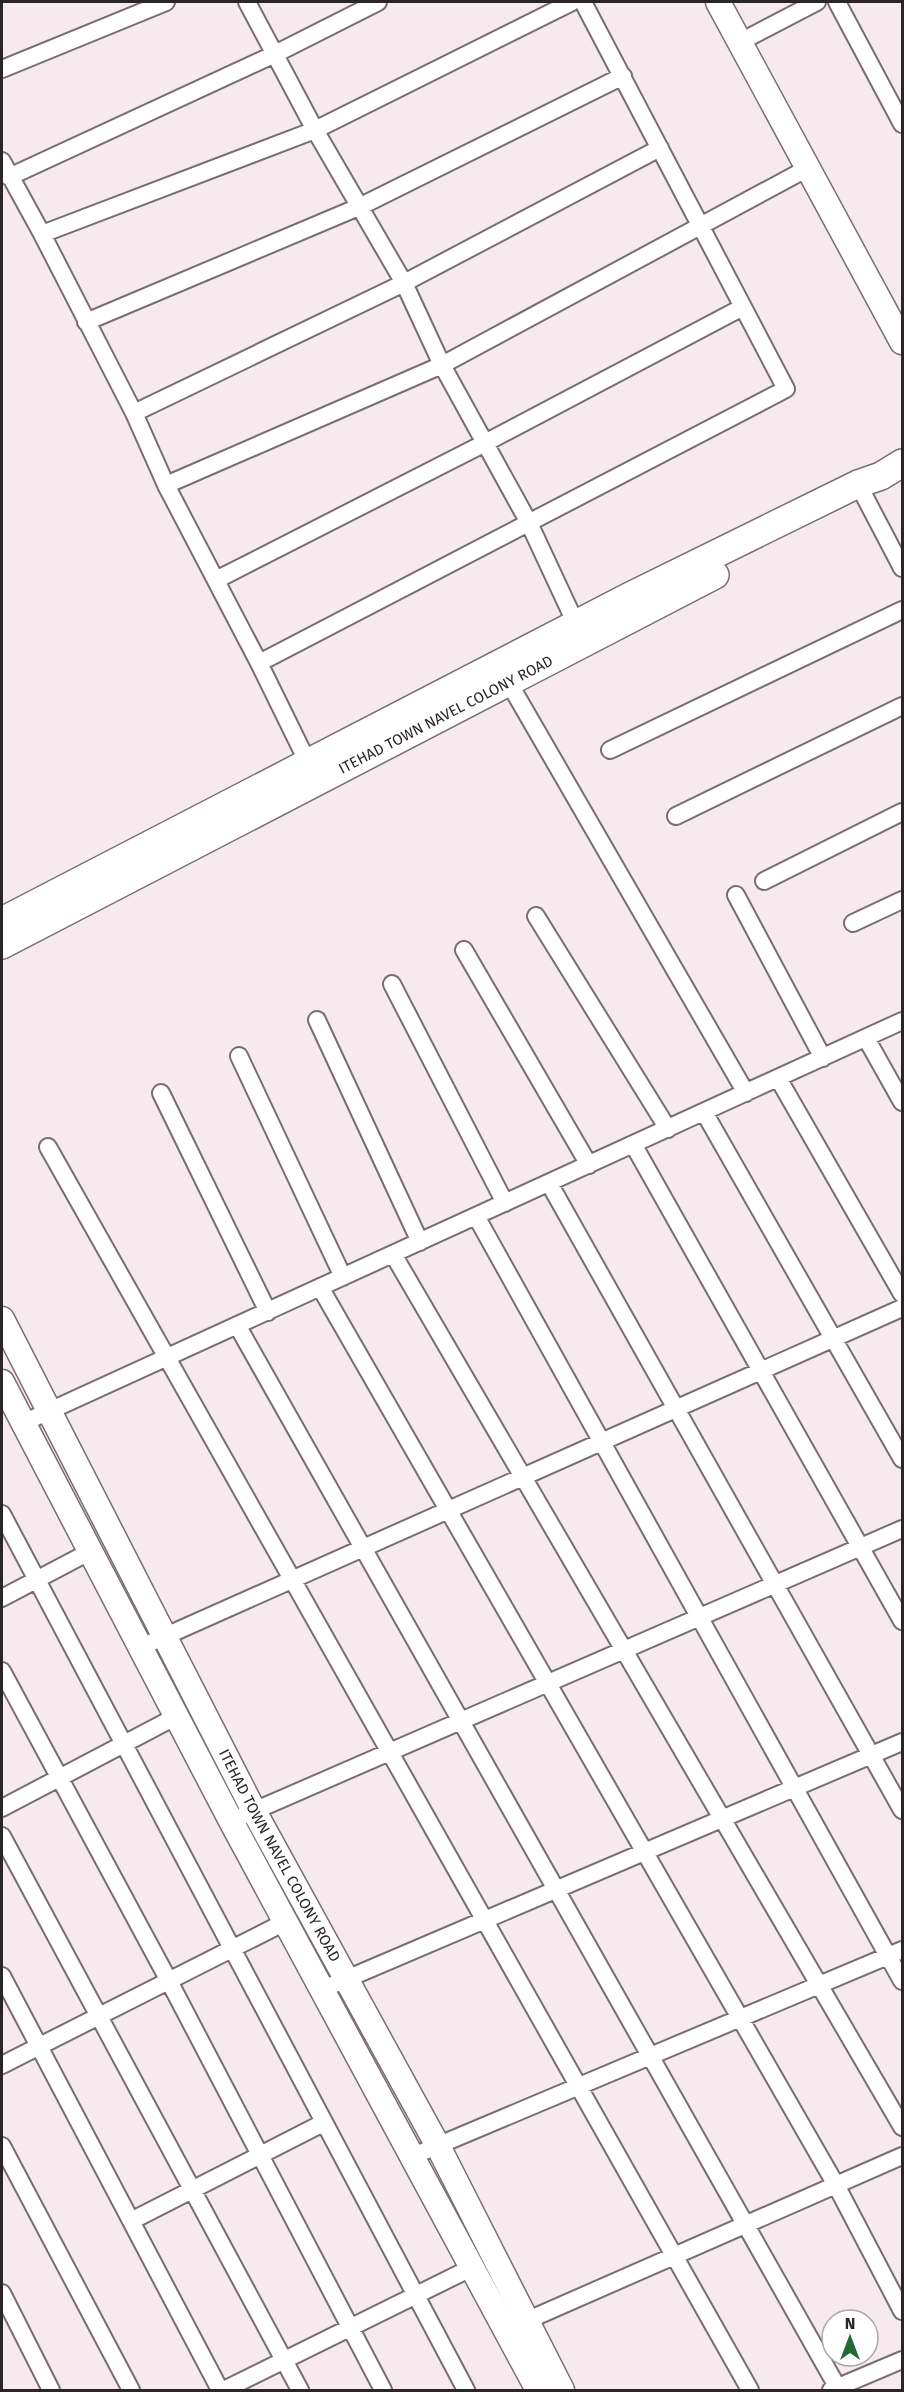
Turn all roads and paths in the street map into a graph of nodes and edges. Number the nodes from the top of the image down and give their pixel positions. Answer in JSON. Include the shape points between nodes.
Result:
{"nodes":[{"id":1,"x":166,"y":2,"type":"edge"},
{"id":2,"x":247,"y":2,"type":"edge"},
{"id":3,"x":378,"y":2,"type":"edge"},
{"id":4,"x":572,"y":2,"type":"edge"},
{"id":5,"x":584,"y":2,"type":"edge"},
{"id":6,"x":718,"y":2,"type":"edge"},
{"id":7,"x":817,"y":2,"type":"edge"},
{"id":8,"x":837,"y":2,"type":"edge"},
{"id":9,"x":740,"y":42,"type":"junction"},
{"id":10,"x":275,"y":54,"type":"junction"},
{"id":11,"x":2,"y":69,"type":"edge"},
{"id":12,"x":623,"y":76,"type":"junction"},
{"id":13,"x":903,"y":124,"type":"edge"},
{"id":14,"x":315,"y":130,"type":"junction"},
{"id":15,"x":660,"y":148,"type":"junction"},
{"id":16,"x":808,"y":168,"type":"junction"},
{"id":17,"x":5,"y":169,"type":"edge"},
{"id":18,"x":360,"y":206,"type":"junction"},
{"id":19,"x":700,"y":225,"type":"junction"},
{"id":20,"x":42,"y":234,"type":"junction"},
{"id":21,"x":404,"y":283,"type":"junction"},
{"id":22,"x":743,"y":307,"type":"junction"},
{"id":23,"x":86,"y":322,"type":"junction"},
{"id":24,"x":901,"y":336,"type":"edge"},
{"id":25,"x":442,"y":365,"type":"junction"},
{"id":26,"x":134,"y":413,"type":"junction"},
{"id":27,"x":485,"y":443,"type":"junction"},
{"id":28,"x":877,"y":480,"type":"edge"},
{"id":29,"x":166,"y":485,"type":"junction"},
{"id":30,"x":529,"y":523,"type":"junction"},
{"id":31,"x":903,"y":568,"type":"edge"},
{"id":32,"x":216,"y":580,"type":"junction"},
{"id":33,"x":903,"y":610,"type":"edge"},
{"id":34,"x":576,"y":624,"type":"junction"},
{"id":35,"x":259,"y":663,"type":"junction"},
{"id":36,"x":503,"y":673,"type":"junction"},
{"id":37,"x":903,"y":706,"type":"edge"},
{"id":38,"x":610,"y":750,"type":"dead end"},
{"id":39,"x":313,"y":773,"type":"junction"},
{"id":40,"x":903,"y":812,"type":"edge"},
{"id":41,"x":676,"y":816,"type":"dead end"},
{"id":42,"x":764,"y":881,"type":"dead end"},
{"id":43,"x":736,"y":895,"type":"dead end"},
{"id":44,"x":903,"y":900,"type":"edge"},
{"id":45,"x":536,"y":916,"type":"dead end"},
{"id":46,"x":2,"y":921,"type":"edge"},
{"id":47,"x":853,"y":923,"type":"dead end"},
{"id":48,"x":2,"y":945,"type":"edge"},
{"id":49,"x":464,"y":950,"type":"dead end"},
{"id":50,"x":392,"y":984,"type":"dead end"},
{"id":51,"x":317,"y":1020,"type":"dead end"},
{"id":52,"x":903,"y":1022,"type":"edge"},
{"id":53,"x":866,"y":1038,"type":"junction"},
{"id":54,"x":239,"y":1056,"type":"dead end"},
{"id":55,"x":823,"y":1058,"type":"junction"},
{"id":56,"x":778,"y":1078,"type":"junction"},
{"id":57,"x":161,"y":1093,"type":"dead end"},
{"id":58,"x":746,"y":1093,"type":"junction"},
{"id":59,"x":903,"y":1102,"type":"edge"},
{"id":60,"x":704,"y":1112,"type":"junction"},
{"id":61,"x":668,"y":1129,"type":"junction"},
{"id":62,"x":633,"y":1144,"type":"junction"},
{"id":63,"x":48,"y":1147,"type":"dead end"},
{"id":64,"x":589,"y":1165,"type":"junction"},
{"id":65,"x":549,"y":1183,"type":"junction"},
{"id":66,"x":506,"y":1203,"type":"junction"},
{"id":67,"x":476,"y":1216,"type":"junction"},
{"id":68,"x":420,"y":1242,"type":"junction"},
{"id":69,"x":393,"y":1254,"type":"junction"},
{"id":70,"x":343,"y":1277,"type":"junction"},
{"id":71,"x":320,"y":1287,"type":"junction"},
{"id":72,"x":903,"y":1294,"type":"edge"},
{"id":73,"x":903,"y":1308,"type":"edge"},
{"id":74,"x":268,"y":1312,"type":"junction"},
{"id":75,"x":2,"y":1319,"type":"edge"},
{"id":76,"x":237,"y":1325,"type":"junction"},
{"id":77,"x":834,"y":1339,"type":"junction"},
{"id":78,"x":167,"y":1358,"type":"junction"},
{"id":79,"x":761,"y":1371,"type":"junction"},
{"id":80,"x":2,"y":1382,"type":"edge"},
{"id":81,"x":677,"y":1409,"type":"junction"},
{"id":82,"x":49,"y":1412,"type":"junction"},
{"id":83,"x":23,"y":1423,"type":"junction"},
{"id":84,"x":602,"y":1442,"type":"junction"},
{"id":85,"x":903,"y":1459,"type":"edge"},
{"id":86,"x":523,"y":1477,"type":"junction"},
{"id":87,"x":448,"y":1511,"type":"junction"},
{"id":88,"x":2,"y":1514,"type":"edge"},
{"id":89,"x":903,"y":1529,"type":"edge"},
{"id":90,"x":861,"y":1547,"type":"junction"},
{"id":91,"x":363,"y":1548,"type":"junction"},
{"id":92,"x":91,"y":1551,"type":"junction"},
{"id":93,"x":36,"y":1580,"type":"junction"},
{"id":94,"x":293,"y":1580,"type":"junction"},
{"id":95,"x":775,"y":1584,"type":"junction"},
{"id":96,"x":2,"y":1598,"type":"edge"},
{"id":97,"x":699,"y":1617,"type":"junction"},
{"id":98,"x":903,"y":1621,"type":"edge"},
{"id":99,"x":166,"y":1636,"type":"junction"},
{"id":100,"x":141,"y":1647,"type":"junction"},
{"id":101,"x":624,"y":1650,"type":"junction"},
{"id":102,"x":2,"y":1671,"type":"edge"},
{"id":103,"x":547,"y":1684,"type":"junction"},
{"id":104,"x":177,"y":1716,"type":"junction"},
{"id":105,"x":461,"y":1721,"type":"junction"},
{"id":106,"x":903,"y":1742,"type":"edge"},
{"id":107,"x":123,"y":1744,"type":"junction"},
{"id":108,"x":390,"y":1752,"type":"junction"},
{"id":109,"x":871,"y":1755,"type":"junction"},
{"id":110,"x":59,"y":1778,"type":"junction"},
{"id":111,"x":795,"y":1788,"type":"junction"},
{"id":112,"x":2,"y":1808,"type":"edge"},
{"id":113,"x":903,"y":1810,"type":"edge"},
{"id":114,"x":255,"y":1811,"type":"junction"},
{"id":115,"x":723,"y":1818,"type":"junction"},
{"id":116,"x":231,"y":1821,"type":"junction"},
{"id":117,"x":2,"y":1836,"type":"edge"},
{"id":118,"x":645,"y":1852,"type":"junction"},
{"id":119,"x":556,"y":1890,"type":"junction"},
{"id":120,"x":485,"y":1920,"type":"junction"},
{"id":121,"x":287,"y":1921,"type":"junction"},
{"id":122,"x":231,"y":1949,"type":"junction"},
{"id":123,"x":895,"y":1953,"type":"edge"},
{"id":124,"x":2,"y":1976,"type":"edge"},
{"id":125,"x":348,"y":1979,"type":"junction"},
{"id":126,"x":169,"y":1981,"type":"junction"},
{"id":127,"x":903,"y":1981,"type":"edge"},
{"id":128,"x":820,"y":1985,"type":"junction"},
{"id":129,"x":323,"y":1989,"type":"junction"},
{"id":130,"x":100,"y":2016,"type":"junction"},
{"id":131,"x":740,"y":2018,"type":"junction"},
{"id":132,"x":39,"y":2046,"type":"junction"},
{"id":133,"x":650,"y":2056,"type":"junction"},
{"id":134,"x":2,"y":2065,"type":"edge"},
{"id":135,"x":579,"y":2086,"type":"junction"},
{"id":136,"x":323,"y":2123,"type":"junction"},
{"id":137,"x":903,"y":2127,"type":"edge"},
{"id":138,"x":2,"y":2146,"type":"edge"},
{"id":139,"x":438,"y":2146,"type":"junction"},
{"id":140,"x":261,"y":2156,"type":"junction"},
{"id":141,"x":413,"y":2156,"type":"junction"},
{"id":142,"x":903,"y":2156,"type":"edge"},
{"id":143,"x":836,"y":2185,"type":"junction"},
{"id":144,"x":192,"y":2188,"type":"junction"},
{"id":145,"x":131,"y":2221,"type":"junction"},
{"id":146,"x":745,"y":2225,"type":"junction"},
{"id":147,"x":674,"y":2256,"type":"junction"},
{"id":148,"x":473,"y":2267,"type":"junction"},
{"id":149,"x":2,"y":2293,"type":"edge"},
{"id":150,"x":415,"y":2296,"type":"junction"},
{"id":151,"x":903,"y":2311,"type":"edge"},
{"id":152,"x":516,"y":2325,"type":"junction"},
{"id":153,"x":351,"y":2328,"type":"junction"},
{"id":154,"x":903,"y":2360,"type":"edge"},
{"id":155,"x":284,"y":2361,"type":"junction"},
{"id":156,"x":836,"y":2390,"type":"edge"},
{"id":157,"x":51,"y":2391,"type":"edge"},
{"id":158,"x":131,"y":2391,"type":"edge"},
{"id":159,"x":222,"y":2391,"type":"edge"},
{"id":160,"x":300,"y":2391,"type":"edge"},
{"id":161,"x":383,"y":2391,"type":"edge"},
{"id":162,"x":466,"y":2391,"type":"edge"},
{"id":163,"x":538,"y":2391,"type":"edge"},
{"id":164,"x":562,"y":2391,"type":"edge"},
{"id":165,"x":750,"y":2391,"type":"edge"}],
"edges":[{"from":1,"to":11,"type":"street"},
{"from":2,"to":10,"type":"street"},
{"from":3,"to":10,"type":"street"},
{"from":4,"to":14,"type":"street"},
{"from":5,"to":12,"type":"street"},
{"from":6,"to":9,"type":"street"},
{"from":7,"to":9,"type":"street"},
{"from":8,"to":13,"type":"street"},
{"from":9,"to":16,"type":"street"},
{"from":10,"to":14,"type":"street"},
{"from":10,"to":17,"type":"street"},
{"from":12,"to":15,"type":"street"},
{"from":12,"to":18,"type":"street"},
{"from":14,"to":18,"type":"street"},
{"from":14,"to":20,"type":"street"},
{"from":15,"to":19,"type":"street"},
{"from":15,"to":21,"type":"street"},
{"from":16,"to":19,"type":"street"},
{"from":16,"to":24,"type":"street"},
{"from":17,"to":20,"type":"street"},
{"from":18,"to":21,"type":"street"},
{"from":18,"to":23,"type":"street"},
{"from":19,"to":22,"type":"street"},
{"from":19,"to":25,"type":"street"},
{"from":20,"to":23,"type":"street"},
{"from":21,"to":25,"type":"street"},
{"from":21,"to":26,"type":"street"},
{"from":22,"to":27,"type":"street"},
{"from":22,"to":30,"type":"street","via":[[786,388]]},
{"from":23,"to":26,"type":"street"},
{"from":25,"to":27,"type":"street"},
{"from":25,"to":29,"type":"street"},
{"from":26,"to":29,"type":"street"},
{"from":27,"to":30,"type":"street"},
{"from":27,"to":32,"type":"street"},
{"from":28,"to":31,"type":"street"},
{"from":28,"to":34,"type":"main road","name":"ITEHAD TOWN NAVEL COLONY ROAD"},
{"from":28,"to":36,"type":"main road","name":"ITEHAD TOWN NAVEL COLONY ROAD"},
{"from":29,"to":32,"type":"street"},
{"from":30,"to":34,"type":"street"},
{"from":30,"to":35,"type":"street"},
{"from":32,"to":35,"type":"street"},
{"from":33,"to":38,"type":"street"},
{"from":34,"to":36,"type":"main road","name":"ITEHAD TOWN NAVEL COLONY ROAD"},
{"from":35,"to":39,"type":"street"},
{"from":36,"to":39,"type":"main road","name":"ITEHAD TOWN NAVEL COLONY ROAD"},
{"from":36,"to":58,"type":"street"},
{"from":37,"to":41,"type":"street"},
{"from":39,"to":46,"type":"main road","name":"ITEHAD TOWN NAVEL COLONY ROAD"},
{"from":39,"to":48,"type":"main road","name":"ITEHAD TOWN NAVEL COLONY ROAD"},
{"from":40,"to":42,"type":"street"},
{"from":43,"to":55,"type":"street"},
{"from":44,"to":47,"type":"street"},
{"from":45,"to":61,"type":"street"},
{"from":49,"to":64,"type":"street"},
{"from":50,"to":66,"type":"street"},
{"from":51,"to":68,"type":"street"},
{"from":52,"to":53,"type":"street"},
{"from":53,"to":55,"type":"street"},
{"from":53,"to":59,"type":"street"},
{"from":54,"to":70,"type":"street"},
{"from":55,"to":56,"type":"street"},
{"from":56,"to":58,"type":"street"},
{"from":56,"to":72,"type":"street"},
{"from":57,"to":74,"type":"street"},
{"from":58,"to":60,"type":"street"},
{"from":60,"to":61,"type":"street"},
{"from":60,"to":77,"type":"street"},
{"from":61,"to":62,"type":"street"},
{"from":62,"to":64,"type":"street"},
{"from":62,"to":79,"type":"street"},
{"from":63,"to":78,"type":"street"},
{"from":64,"to":65,"type":"street"},
{"from":65,"to":66,"type":"street"},
{"from":65,"to":81,"type":"street"},
{"from":66,"to":67,"type":"street"},
{"from":67,"to":68,"type":"street"},
{"from":67,"to":84,"type":"street"},
{"from":68,"to":69,"type":"street"},
{"from":69,"to":70,"type":"street"},
{"from":69,"to":86,"type":"street"},
{"from":70,"to":71,"type":"street"},
{"from":71,"to":74,"type":"street"},
{"from":71,"to":87,"type":"street"},
{"from":73,"to":77,"type":"street"},
{"from":74,"to":76,"type":"street"},
{"from":75,"to":82,"type":"street","name":"ITEHAD TOWN NAVEL COLONY ROAD"},
{"from":76,"to":78,"type":"street"},
{"from":76,"to":91,"type":"street"},
{"from":77,"to":79,"type":"street"},
{"from":77,"to":85,"type":"street"},
{"from":78,"to":82,"type":"street"},
{"from":78,"to":94,"type":"street"},
{"from":79,"to":81,"type":"street"},
{"from":79,"to":90,"type":"street"},
{"from":80,"to":83,"type":"street","name":"ITEHAD TOWN NAVEL COLONY ROAD"},
{"from":81,"to":84,"type":"street"},
{"from":81,"to":95,"type":"street"},
{"from":82,"to":83,"type":"street"},
{"from":82,"to":99,"type":"street","name":"ITEHAD TOWN NAVEL COLONY ROAD"},
{"from":83,"to":92,"type":"street","name":"ITEHAD TOWN NAVEL COLONY ROAD"},
{"from":84,"to":86,"type":"street"},
{"from":84,"to":97,"type":"street"},
{"from":86,"to":87,"type":"street"},
{"from":86,"to":101,"type":"street"},
{"from":87,"to":91,"type":"street"},
{"from":87,"to":103,"type":"street"},
{"from":88,"to":93,"type":"street"},
{"from":89,"to":90,"type":"street"},
{"from":90,"to":95,"type":"street"},
{"from":90,"to":98,"type":"street"},
{"from":91,"to":94,"type":"street"},
{"from":91,"to":105,"type":"street"},
{"from":92,"to":93,"type":"street"},
{"from":92,"to":100,"type":"street","name":"ITEHAD TOWN NAVEL COLONY ROAD"},
{"from":93,"to":96,"type":"street"},
{"from":93,"to":107,"type":"street"},
{"from":94,"to":99,"type":"street"},
{"from":94,"to":108,"type":"street"},
{"from":95,"to":97,"type":"street"},
{"from":95,"to":109,"type":"street"},
{"from":97,"to":101,"type":"street"},
{"from":97,"to":111,"type":"street"},
{"from":99,"to":100,"type":"street"},
{"from":99,"to":114,"type":"street","name":"ITEHAD TOWN NAVEL COLONY ROAD"},
{"from":100,"to":104,"type":"street","name":"ITEHAD TOWN NAVEL COLONY ROAD"},
{"from":101,"to":103,"type":"street"},
{"from":101,"to":115,"type":"street"},
{"from":102,"to":110,"type":"street"},
{"from":103,"to":105,"type":"street"},
{"from":103,"to":118,"type":"street"},
{"from":104,"to":107,"type":"street"},
{"from":104,"to":116,"type":"street","name":"ITEHAD TOWN NAVEL COLONY ROAD"},
{"from":105,"to":108,"type":"street"},
{"from":105,"to":119,"type":"street"},
{"from":106,"to":109,"type":"street"},
{"from":107,"to":110,"type":"street"},
{"from":107,"to":122,"type":"street"},
{"from":108,"to":114,"type":"street"},
{"from":108,"to":120,"type":"street"},
{"from":109,"to":111,"type":"street"},
{"from":109,"to":113,"type":"street"},
{"from":110,"to":112,"type":"street"},
{"from":110,"to":126,"type":"street"},
{"from":111,"to":115,"type":"street"},
{"from":111,"to":123,"type":"street"},
{"from":114,"to":116,"type":"street"},
{"from":114,"to":125,"type":"street","name":"ITEHAD TOWN NAVEL COLONY ROAD"},
{"from":115,"to":118,"type":"street"},
{"from":115,"to":128,"type":"street"},
{"from":116,"to":121,"type":"street","name":"ITEHAD TOWN NAVEL COLONY ROAD"},
{"from":117,"to":130,"type":"street"},
{"from":118,"to":119,"type":"street"},
{"from":118,"to":131,"type":"street"},
{"from":119,"to":120,"type":"street"},
{"from":119,"to":133,"type":"street"},
{"from":120,"to":125,"type":"street"},
{"from":120,"to":135,"type":"street"},
{"from":121,"to":122,"type":"street"},
{"from":121,"to":129,"type":"street","name":"ITEHAD TOWN NAVEL COLONY ROAD"},
{"from":122,"to":126,"type":"street"},
{"from":122,"to":136,"type":"street"},
{"from":123,"to":127,"type":"street"},
{"from":123,"to":128,"type":"street"},
{"from":124,"to":132,"type":"street"},
{"from":125,"to":129,"type":"street"},
{"from":125,"to":139,"type":"street","name":"ITEHAD TOWN NAVEL COLONY ROAD"},
{"from":126,"to":130,"type":"street"},
{"from":126,"to":140,"type":"street"},
{"from":128,"to":131,"type":"street"},
{"from":128,"to":137,"type":"street"},
{"from":129,"to":141,"type":"street","name":"ITEHAD TOWN NAVEL COLONY ROAD"},
{"from":130,"to":132,"type":"street"},
{"from":130,"to":144,"type":"street"},
{"from":131,"to":133,"type":"street"},
{"from":131,"to":143,"type":"street"},
{"from":132,"to":134,"type":"street"},
{"from":132,"to":145,"type":"street"},
{"from":133,"to":135,"type":"street"},
{"from":133,"to":146,"type":"street"},
{"from":135,"to":139,"type":"street"},
{"from":135,"to":147,"type":"street"},
{"from":136,"to":140,"type":"street"},
{"from":136,"to":150,"type":"street"},
{"from":138,"to":158,"type":"street"},
{"from":139,"to":141,"type":"street"},
{"from":139,"to":152,"type":"street","name":"ITEHAD TOWN NAVEL COLONY ROAD"},
{"from":140,"to":144,"type":"street"},
{"from":140,"to":153,"type":"street"},
{"from":141,"to":148,"type":"street","name":"ITEHAD TOWN NAVEL COLONY ROAD"},
{"from":142,"to":143,"type":"street"},
{"from":143,"to":146,"type":"street"},
{"from":143,"to":151,"type":"street"},
{"from":144,"to":145,"type":"street"},
{"from":144,"to":155,"type":"street"},
{"from":145,"to":159,"type":"street"},
{"from":146,"to":147,"type":"street"},
{"from":146,"to":156,"type":"street"},
{"from":147,"to":152,"type":"street"},
{"from":147,"to":165,"type":"street"},
{"from":148,"to":150,"type":"street"},
{"from":148,"to":152,"type":"street","name":"ITEHAD TOWN NAVEL COLONY ROAD"},
{"from":149,"to":157,"type":"street"},
{"from":150,"to":153,"type":"street"},
{"from":150,"to":162,"type":"street"},
{"from":152,"to":163,"type":"street","name":"ITEHAD TOWN NAVEL COLONY ROAD"},
{"from":152,"to":164,"type":"street","name":"ITEHAD TOWN NAVEL COLONY ROAD"},
{"from":153,"to":155,"type":"street"},
{"from":153,"to":161,"type":"street"},
{"from":154,"to":156,"type":"street"},
{"from":155,"to":159,"type":"street"},
{"from":155,"to":160,"type":"street"}]}
